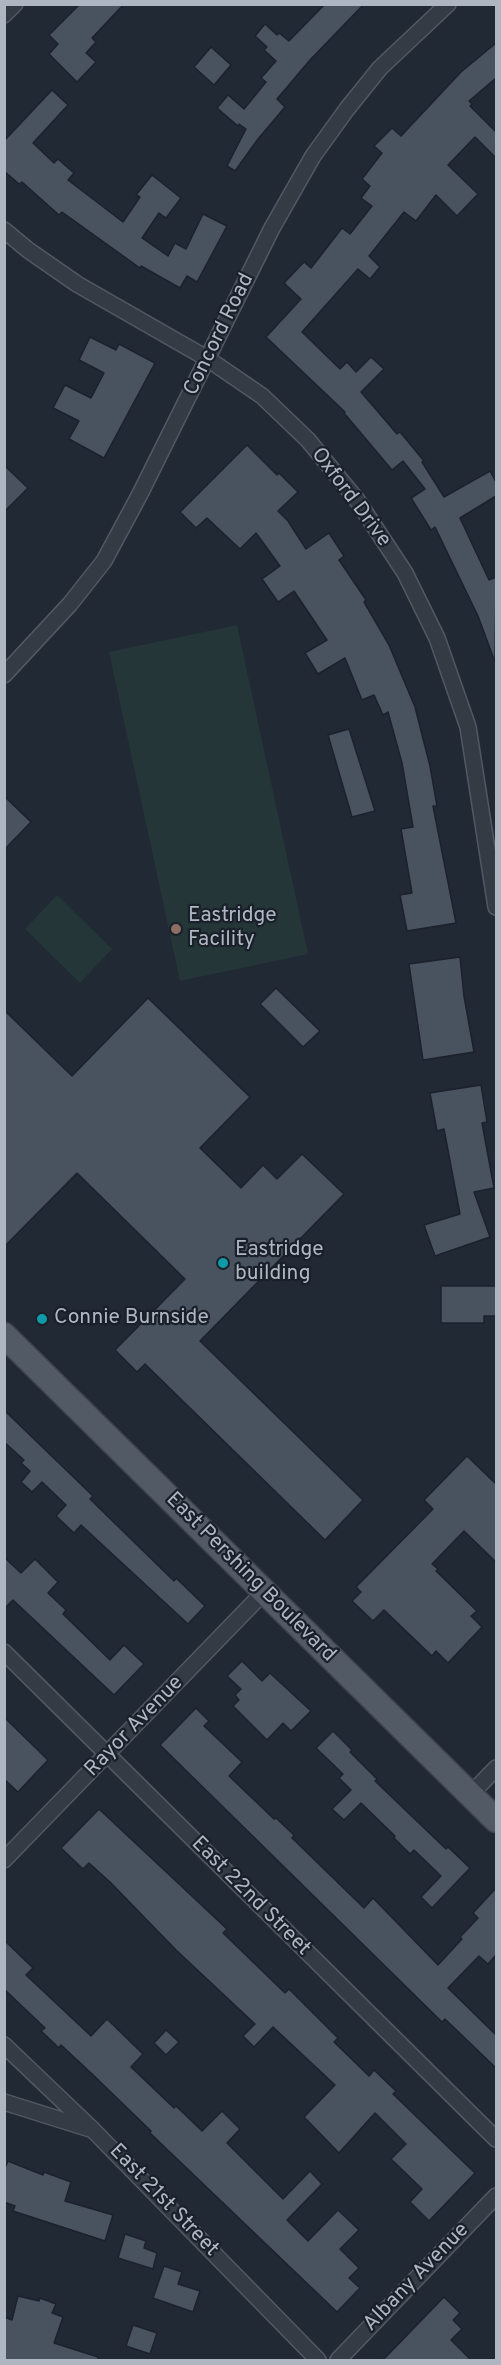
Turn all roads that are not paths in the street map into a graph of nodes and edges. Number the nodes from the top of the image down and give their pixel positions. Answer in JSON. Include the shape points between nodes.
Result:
{"nodes":[{"id":1,"x":15,"y":4,"type":"edge"},
{"id":2,"x":448,"y":4,"type":"edge"},
{"id":3,"x":4,"y":15,"type":"edge"},
{"id":4,"x":4,"y":230,"type":"edge"},
{"id":5,"x":208,"y":359,"type":"junction"},
{"id":6,"x":4,"y":675,"type":"edge"},
{"id":7,"x":492,"y":858,"type":"edge"},
{"id":8,"x":496,"y":907,"type":"edge"},
{"id":9,"x":4,"y":1335,"type":"edge"},
{"id":10,"x":264,"y":1592,"type":"junction"},
{"id":11,"x":4,"y":1652,"type":"edge"},
{"id":12,"x":107,"y":1756,"type":"junction"},
{"id":13,"x":496,"y":1768,"type":"edge"},
{"id":14,"x":471,"y":1794,"type":"junction"},
{"id":15,"x":496,"y":1820,"type":"edge"},
{"id":16,"x":4,"y":1860,"type":"edge"},
{"id":17,"x":4,"y":2045,"type":"edge"},
{"id":18,"x":4,"y":2102,"type":"edge"},
{"id":19,"x":93,"y":2130,"type":"junction"},
{"id":20,"x":496,"y":2139,"type":"edge"},
{"id":21,"x":496,"y":2196,"type":"edge"},
{"id":22,"x":318,"y":2361,"type":"edge"},
{"id":23,"x":338,"y":2361,"type":"edge"}],
"edges":[{"from":1,"to":3,"type":"street"},
{"from":2,"to":5,"type":"street","name":"Concord Road","via":[[380,68],[313,156],[272,228]]},
{"from":4,"to":5,"type":"street","name":"Oxford Drive","via":[[77,284]]},
{"from":5,"to":6,"type":"street","name":"Concord Road","via":[[104,561]]},
{"from":5,"to":7,"type":"street","name":"Oxford Drive","via":[[262,396],[308,440],[357,500],[405,573],[437,638],[468,727]]},
{"from":7,"to":8,"type":"street","name":"Oxford Drive"},
{"from":9,"to":10,"type":"main road","name":"East Pershing Boulevard"},
{"from":10,"to":12,"type":"street","name":"Rayor Avenue"},
{"from":10,"to":14,"type":"main road","name":"East Pershing Boulevard"},
{"from":11,"to":12,"type":"street","name":"East 22nd Street"},
{"from":12,"to":16,"type":"street","name":"Rayor Avenue"},
{"from":12,"to":20,"type":"street","name":"East 22nd Street"},
{"from":13,"to":14,"type":"street"},
{"from":14,"to":15,"type":"main road","name":"East Pershing Boulevard"},
{"from":17,"to":19,"type":"street","name":"East 21st Street"},
{"from":18,"to":19,"type":"street"},
{"from":19,"to":22,"type":"street","name":"East 21st Street"},
{"from":21,"to":23,"type":"street","name":"Albany Avenue"}]}
